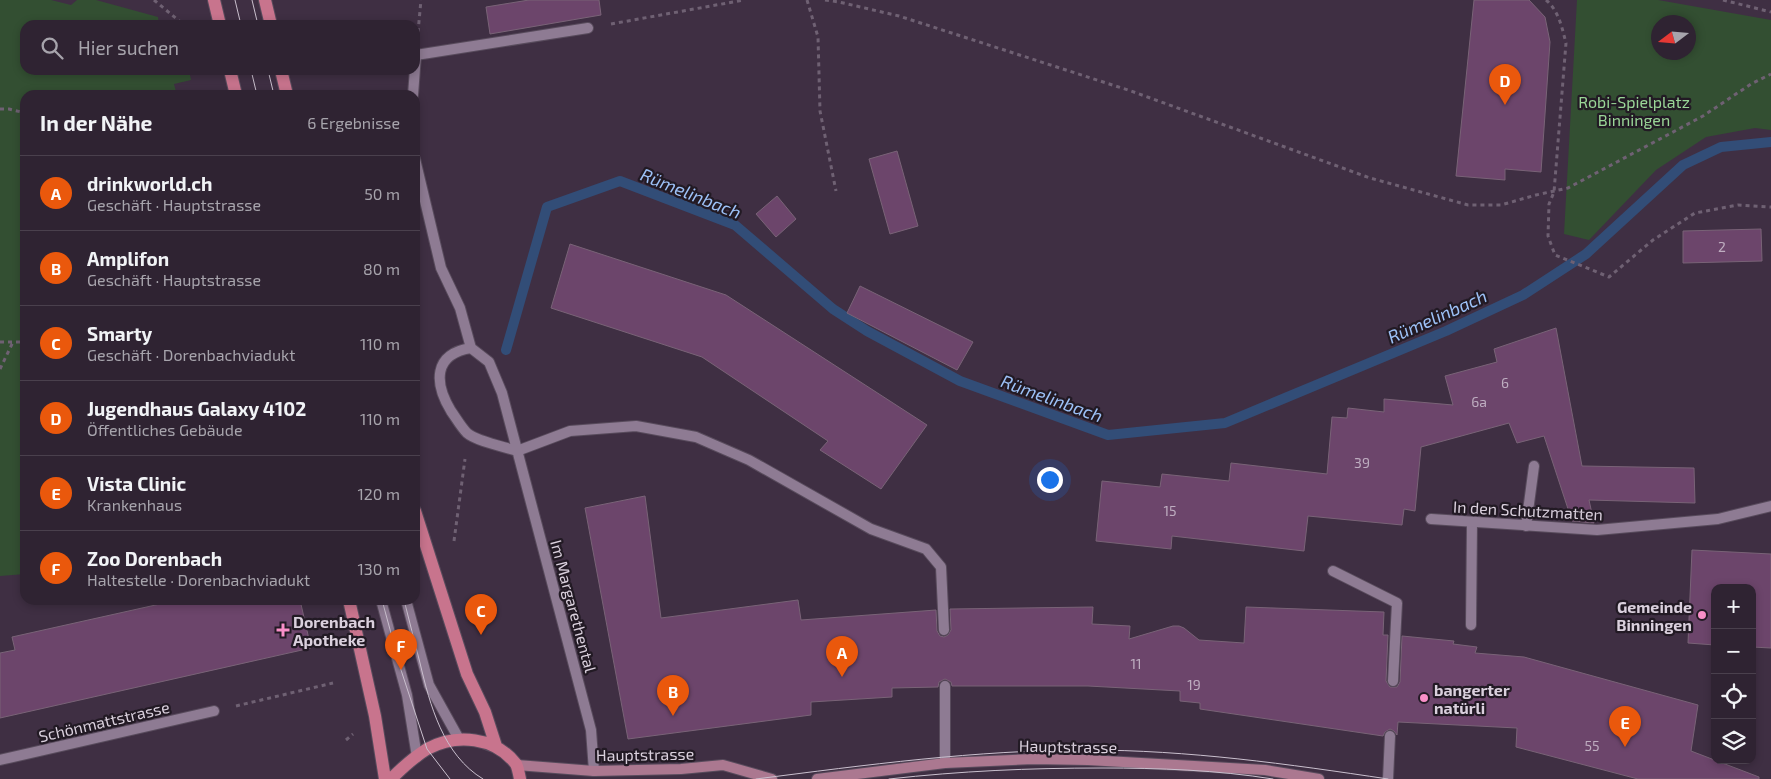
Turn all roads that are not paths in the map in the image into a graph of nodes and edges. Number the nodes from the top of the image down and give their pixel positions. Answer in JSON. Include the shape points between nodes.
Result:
{"nodes":[{"id":1,"x":214,"y":0,"type":"edge"},
{"id":2,"x":265,"y":0,"type":"edge"},
{"id":3,"x":219,"y":20,"type":"edge"},
{"id":4,"x":270,"y":20,"type":"edge"},
{"id":5,"x":588,"y":28,"type":"road end"},
{"id":6,"x":420,"y":54,"type":"edge"},
{"id":7,"x":231,"y":75,"type":"edge"},
{"id":8,"x":282,"y":75,"type":"edge"},
{"id":9,"x":414,"y":75,"type":"edge"},
{"id":10,"x":235,"y":90,"type":"edge"},
{"id":11,"x":286,"y":90,"type":"edge"},
{"id":12,"x":413,"y":90,"type":"edge"},
{"id":13,"x":420,"y":179,"type":"edge"},
{"id":14,"x":472,"y":348,"type":"junction"},
{"id":15,"x":517,"y":451,"type":"junction"},
{"id":16,"x":1534,"y":466,"type":"dead end"},
{"id":17,"x":1771,"y":506,"type":"edge"},
{"id":18,"x":1432,"y":520,"type":"dead end"},
{"id":19,"x":1472,"y":522,"type":"junction"},
{"id":20,"x":1526,"y":526,"type":"junction"},
{"id":21,"x":420,"y":527,"type":"edge"},
{"id":22,"x":1333,"y":571,"type":"dead end"},
{"id":23,"x":350,"y":605,"type":"edge"},
{"id":24,"x":382,"y":605,"type":"edge"},
{"id":25,"x":407,"y":605,"type":"edge"},
{"id":26,"x":1471,"y":625,"type":"dead end"},
{"id":27,"x":944,"y":630,"type":"dead end"},
{"id":28,"x":1393,"y":681,"type":"dead end"},
{"id":29,"x":945,"y":686,"type":"dead end"},
{"id":30,"x":214,"y":711,"type":"road end"},
{"id":31,"x":1390,"y":736,"type":"dead end"},
{"id":32,"x":458,"y":740,"type":"junction"},
{"id":33,"x":496,"y":746,"type":"junction"},
{"id":34,"x":418,"y":757,"type":"junction"},
{"id":35,"x":0,"y":760,"type":"edge"},
{"id":36,"x":945,"y":763,"type":"junction"},
{"id":37,"x":517,"y":765,"type":"junction"},
{"id":38,"x":594,"y":771,"type":"junction"},
{"id":39,"x":385,"y":779,"type":"edge"},
{"id":40,"x":391,"y":779,"type":"edge"},
{"id":41,"x":520,"y":779,"type":"edge"},
{"id":42,"x":772,"y":779,"type":"edge"},
{"id":43,"x":817,"y":779,"type":"edge"},
{"id":44,"x":1319,"y":779,"type":"edge"},
{"id":45,"x":1388,"y":779,"type":"edge"}],
"edges":[{"from":1,"to":3,"type":"main road"},
{"from":2,"to":4,"type":"main road"},
{"from":5,"to":6,"type":"street"},
{"from":7,"to":10,"type":"main road"},
{"from":8,"to":11,"type":"main road"},
{"from":9,"to":12,"type":"street"},
{"from":13,"to":14,"type":"street","via":[[441,268],[460,308]]},
{"from":14,"to":15,"type":"street","name":"Im Margarethental","via":[[490,362]]},
{"from":14,"to":15,"type":"street","via":[[448,356],[439,373],[442,396],[468,434]]},
{"from":15,"to":27,"type":"street","via":[[570,431],[636,426],[696,437],[749,460],[871,529],[926,549],[941,567]]},
{"from":15,"to":38,"type":"street","name":"Im Margarethental","via":[[591,730]]},
{"from":16,"to":20,"type":"street"},
{"from":17,"to":20,"type":"street","name":"In den Schutzmatten","via":[[1718,519],[1597,530]]},
{"from":18,"to":19,"type":"street","name":"In den Schutzmatten"},
{"from":19,"to":20,"type":"street","name":"In den Schutzmatten"},
{"from":19,"to":26,"type":"street"},
{"from":21,"to":33,"type":"main road","via":[[467,674]]},
{"from":22,"to":28,"type":"street","via":[[1397,603]]},
{"from":23,"to":39,"type":"main road","via":[[375,716]]},
{"from":24,"to":34,"type":"street","via":[[407,695]]},
{"from":25,"to":32,"type":"street","via":[[429,685]]},
{"from":29,"to":36,"type":"street"},
{"from":30,"to":35,"type":"street","name":"Schönmattstrasse"},
{"from":31,"to":45,"type":"street"},
{"from":32,"to":33,"type":"main road","via":[[477,740]]},
{"from":32,"to":34,"type":"main road","via":[[428,749]]},
{"from":33,"to":37,"type":"main road"},
{"from":34,"to":40,"type":"main road"},
{"from":36,"to":43,"type":"main road","name":"Hauptstrasse"},
{"from":36,"to":44,"type":"main road","name":"Hauptstrasse","via":[[1088,760],[1265,770]]},
{"from":37,"to":38,"type":"main road","name":"Hauptstrasse"},
{"from":37,"to":41,"type":"main road"},
{"from":38,"to":42,"type":"main road","name":"Hauptstrasse","via":[[722,765]]}]}
